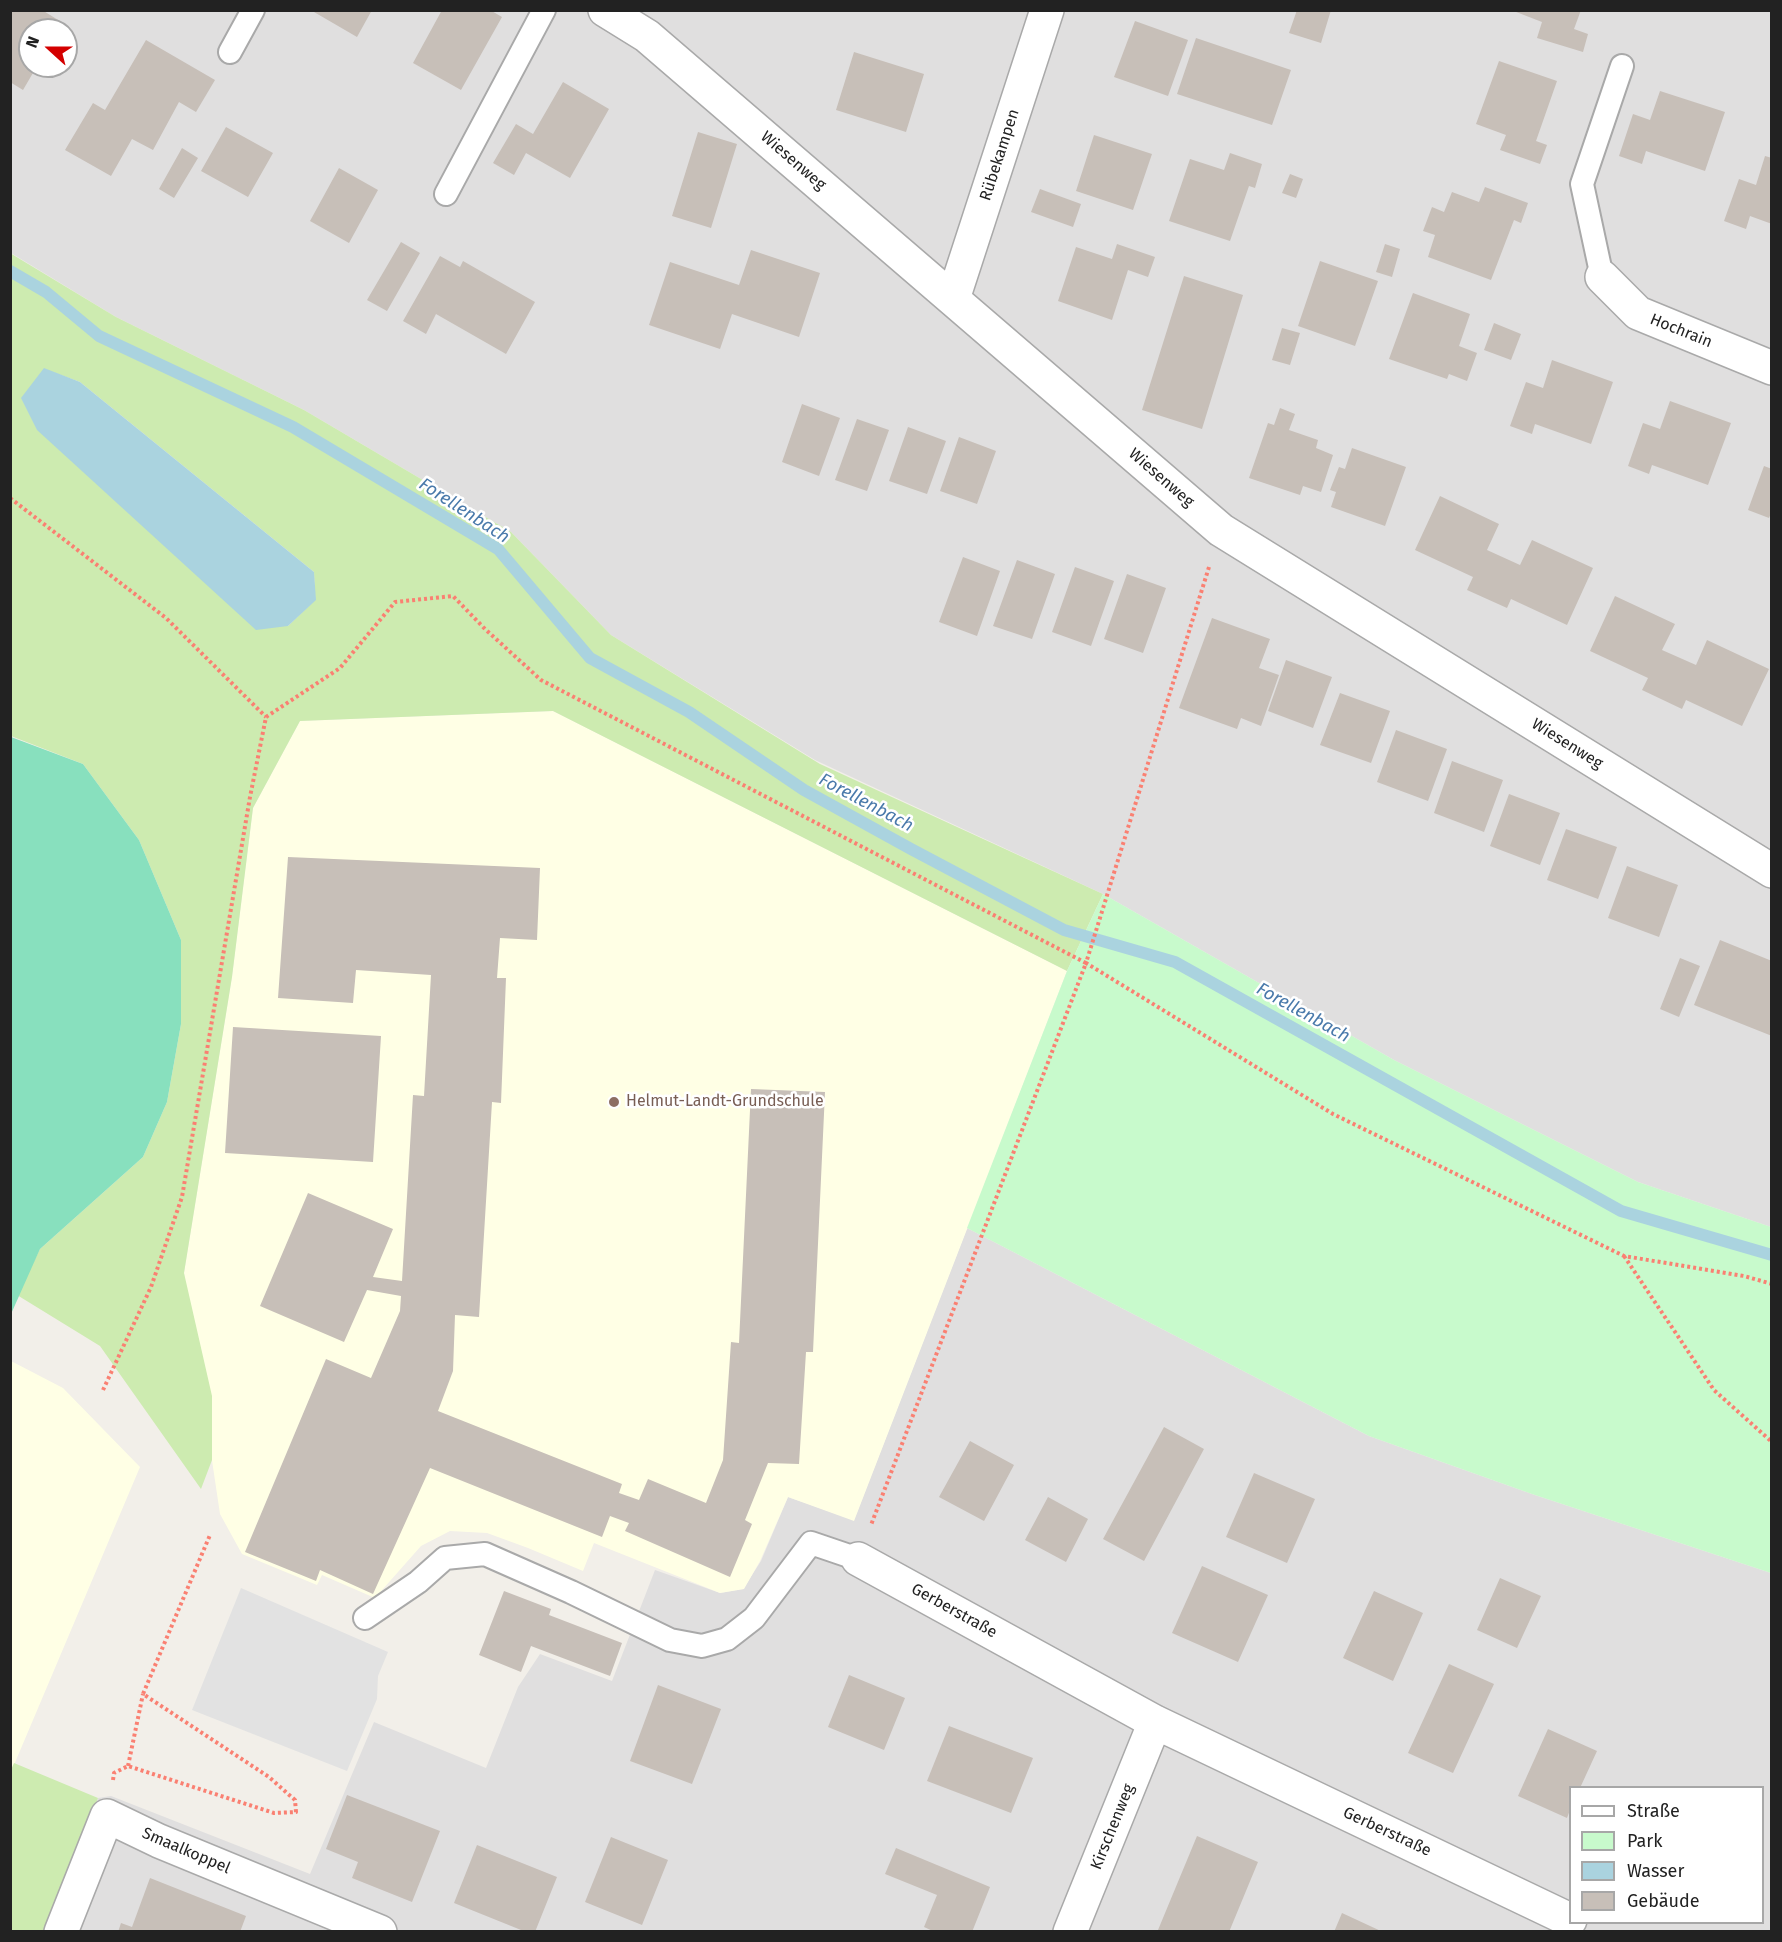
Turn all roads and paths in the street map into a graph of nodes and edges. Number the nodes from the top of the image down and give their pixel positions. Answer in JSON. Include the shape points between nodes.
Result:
{"nodes":[{"id":1,"x":253,"y":10,"type":"edge"},
{"id":2,"x":544,"y":10,"type":"edge"},
{"id":3,"x":605,"y":10,"type":"edge"},
{"id":4,"x":1047,"y":10,"type":"edge"},
{"id":5,"x":230,"y":52,"type":"dead end"},
{"id":6,"x":1623,"y":66,"type":"dead end"},
{"id":7,"x":446,"y":194,"type":"dead end"},
{"id":8,"x":1602,"y":277,"type":"joint"},
{"id":9,"x":953,"y":299,"type":"junction"},
{"id":10,"x":1772,"y":368,"type":"edge"},
{"id":11,"x":10,"y":498,"type":"edge"},
{"id":12,"x":1221,"y":530,"type":"junction"},
{"id":13,"x":266,"y":717,"type":"junction"},
{"id":14,"x":1772,"y":871,"type":"edge"},
{"id":15,"x":1086,"y":963,"type":"junction"},
{"id":16,"x":1624,"y":1256,"type":"junction"},
{"id":17,"x":1772,"y":1284,"type":"edge"},
{"id":18,"x":103,"y":1390,"type":"dead end"},
{"id":19,"x":1772,"y":1442,"type":"edge"},
{"id":20,"x":210,"y":1535,"type":"dead end"},
{"id":21,"x":858,"y":1559,"type":"junction"},
{"id":22,"x":365,"y":1618,"type":"dead end"},
{"id":23,"x":143,"y":1694,"type":"junction"},
{"id":24,"x":1155,"y":1722,"type":"junction"},
{"id":25,"x":128,"y":1766,"type":"junction"},
{"id":26,"x":107,"y":1816,"type":"junction"},
{"id":27,"x":1569,"y":1920,"type":"edge"},
{"id":28,"x":1578,"y":1924,"type":"edge"},
{"id":29,"x":61,"y":1932,"type":"edge"},
{"id":30,"x":380,"y":1932,"type":"edge"},
{"id":31,"x":1070,"y":1932,"type":"edge"},
{"id":32,"x":1595,"y":1932,"type":"edge"}],
"edges":[{"from":1,"to":5,"type":"lane"},
{"from":2,"to":7,"type":"lane"},
{"from":3,"to":9,"type":"street","name":"Wiesenweg","via":[[647,36]]},
{"from":4,"to":9,"type":"street","name":"Rübekampen"},
{"from":6,"to":8,"type":"lane","via":[[1582,184]]},
{"from":8,"to":10,"type":"street","name":"Hochrain","via":[[1638,313]]},
{"from":9,"to":12,"type":"street","name":"Wiesenweg"},
{"from":11,"to":13,"type":"path","via":[[166,618]]},
{"from":12,"to":14,"type":"street","name":"Wiesenweg"},
{"from":12,"to":15,"type":"path"},
{"from":13,"to":15,"type":"path","via":[[340,668],[394,602],[453,596],[541,680]]},
{"from":13,"to":18,"type":"path","via":[[182,1197],[151,1287]]},
{"from":15,"to":16,"type":"path","via":[[1333,1114]]},
{"from":15,"to":21,"type":"path"},
{"from":16,"to":17,"type":"path"},
{"from":16,"to":19,"type":"path","via":[[1714,1390]]},
{"from":20,"to":23,"type":"path"},
{"from":21,"to":22,"type":"lane","name":"Gerberstraße","via":[[811,1544],[754,1618],[727,1639],[702,1646],[670,1640],[485,1554],[445,1558]]},
{"from":21,"to":24,"type":"street","name":"Gerberstraße"},
{"from":23,"to":25,"type":"path"},
{"from":23,"to":25,"type":"path","via":[[269,1777],[295,1800],[296,1812],[274,1814]]},
{"from":24,"to":27,"type":"street","name":"Gerberstraße"},
{"from":24,"to":31,"type":"street","name":"Kirschenweg"},
{"from":25,"to":26,"type":"path","via":[[114,1773]]},
{"from":26,"to":29,"type":"street"},
{"from":26,"to":30,"type":"street","name":"Smaalkoppel"},
{"from":28,"to":32,"type":"street"}]}
